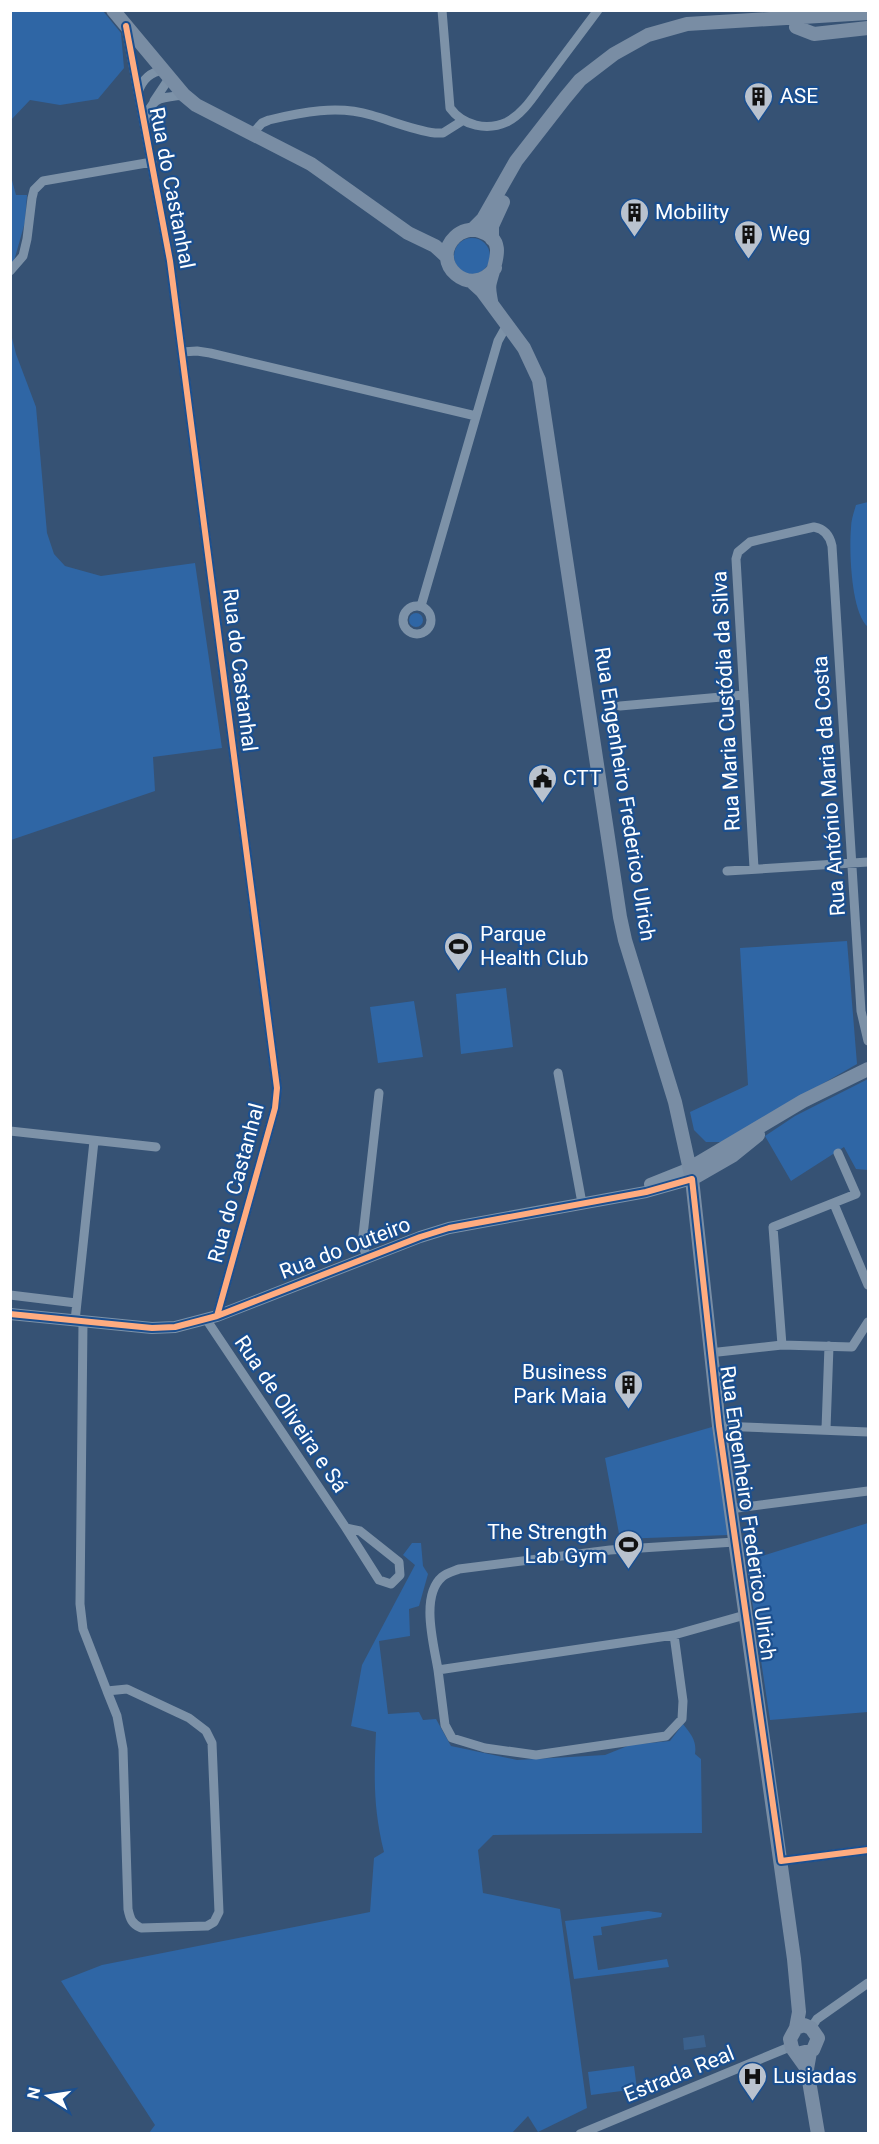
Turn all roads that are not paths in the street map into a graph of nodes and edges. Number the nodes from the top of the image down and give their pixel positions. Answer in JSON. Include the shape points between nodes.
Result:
{"nodes":[{"id":1,"x":113,"y":10,"type":"edge"},
{"id":2,"x":442,"y":10,"type":"edge"},
{"id":3,"x":598,"y":10,"type":"edge"},
{"id":4,"x":868,"y":13,"type":"edge"},
{"id":5,"x":760,"y":15,"type":"edge"},
{"id":6,"x":791,"y":18,"type":"edge"},
{"id":7,"x":868,"y":22,"type":"edge"},
{"id":8,"x":126,"y":26,"type":"junction"},
{"id":9,"x":868,"y":28,"type":"edge"},
{"id":10,"x":167,"y":74,"type":"junction"},
{"id":11,"x":138,"y":94,"type":"junction"},
{"id":12,"x":184,"y":95,"type":"junction"},
{"id":13,"x":152,"y":103,"type":"junction"},
{"id":14,"x":462,"y":121,"type":"junction"},
{"id":15,"x":145,"y":122,"type":"junction"},
{"id":16,"x":252,"y":134,"type":"junction"},
{"id":17,"x":152,"y":162,"type":"junction"},
{"id":18,"x":472,"y":230,"type":"junction"},
{"id":19,"x":492,"y":239,"type":"junction"},
{"id":20,"x":451,"y":241,"type":"junction"},
{"id":21,"x":427,"y":242,"type":"junction"},
{"id":22,"x":447,"y":258,"type":"junction"},
{"id":23,"x":495,"y":268,"type":"junction"},
{"id":24,"x":10,"y":271,"type":"edge"},
{"id":25,"x":471,"y":281,"type":"junction"},
{"id":26,"x":492,"y":306,"type":"junction"},
{"id":27,"x":507,"y":325,"type":"junction"},
{"id":28,"x":182,"y":352,"type":"junction"},
{"id":29,"x":476,"y":416,"type":"junction"},
{"id":30,"x":824,"y":531,"type":"joint"},
{"id":31,"x":421,"y":606,"type":"dead end"},
{"id":32,"x":744,"y":695,"type":"junction"},
{"id":33,"x":620,"y":706,"type":"dead end"},
{"id":34,"x":868,"y":862,"type":"edge"},
{"id":35,"x":851,"y":863,"type":"junction"},
{"id":36,"x":754,"y":868,"type":"junction"},
{"id":37,"x":727,"y":871,"type":"dead end"},
{"id":38,"x":868,"y":1041,"type":"edge"},
{"id":39,"x":868,"y":1070,"type":"edge"},
{"id":40,"x":558,"y":1073,"type":"dead end"},
{"id":41,"x":379,"y":1093,"type":"dead end"},
{"id":42,"x":779,"y":1116,"type":"junction"},
{"id":43,"x":10,"y":1131,"type":"edge"},
{"id":44,"x":94,"y":1141,"type":"junction"},
{"id":45,"x":686,"y":1145,"type":"junction"},
{"id":46,"x":156,"y":1147,"type":"dead end"},
{"id":47,"x":715,"y":1152,"type":"junction"},
{"id":48,"x":838,"y":1153,"type":"dead end"},
{"id":49,"x":691,"y":1173,"type":"junction"},
{"id":50,"x":582,"y":1203,"type":"junction"},
{"id":51,"x":834,"y":1204,"type":"junction"},
{"id":52,"x":367,"y":1257,"type":"junction"},
{"id":53,"x":868,"y":1285,"type":"edge"},
{"id":54,"x":10,"y":1295,"type":"edge"},
{"id":55,"x":76,"y":1303,"type":"junction"},
{"id":56,"x":10,"y":1314,"type":"edge"},
{"id":57,"x":211,"y":1317,"type":"junction"},
{"id":58,"x":79,"y":1321,"type":"junction"},
{"id":59,"x":868,"y":1322,"type":"edge"},
{"id":60,"x":782,"y":1345,"type":"junction"},
{"id":61,"x":829,"y":1346,"type":"junction"},
{"id":62,"x":710,"y":1353,"type":"junction"},
{"id":63,"x":719,"y":1426,"type":"junction"},
{"id":64,"x":826,"y":1429,"type":"junction"},
{"id":65,"x":868,"y":1432,"type":"edge"},
{"id":66,"x":868,"y":1491,"type":"edge"},
{"id":67,"x":730,"y":1509,"type":"junction"},
{"id":68,"x":346,"y":1528,"type":"junction"},
{"id":69,"x":735,"y":1542,"type":"junction"},
{"id":70,"x":745,"y":1615,"type":"junction"},
{"id":71,"x":674,"y":1635,"type":"junction"},
{"id":72,"x":438,"y":1670,"type":"junction"},
{"id":73,"x":107,"y":1691,"type":"junction"},
{"id":74,"x":868,"y":1850,"type":"edge"},
{"id":75,"x":781,"y":1861,"type":"junction"},
{"id":76,"x":868,"y":1983,"type":"edge"},
{"id":77,"x":805,"y":2027,"type":"junction"},
{"id":78,"x":799,"y":2050,"type":"junction"},
{"id":79,"x":580,"y":2133,"type":"edge"},
{"id":80,"x":818,"y":2133,"type":"edge"}],
"edges":[{"from":1,"to":8,"type":"main road"},
{"from":2,"to":14,"type":"street","via":[[448,100]]},
{"from":3,"to":14,"type":"street","via":[[526,106],[509,121],[492,127]]},
{"from":4,"to":6,"type":"main road"},
{"from":5,"to":6,"type":"main road"},
{"from":5,"to":18,"type":"main road","via":[[667,29],[614,54],[580,80],[565,98],[516,161],[483,219]]},
{"from":6,"to":7,"type":"main road"},
{"from":6,"to":9,"type":"main road","via":[[814,34]]},
{"from":6,"to":19,"type":"main road","via":[[689,33],[651,44],[612,64],[575,99],[524,167],[495,216]]},
{"from":8,"to":10,"type":"main road"},
{"from":8,"to":11,"type":"street","name":"Rua do Castanhal"},
{"from":10,"to":11,"type":"street","name":"Rua do Castanhal","via":[[149,75]]},
{"from":10,"to":12,"type":"main road"},
{"from":10,"to":13,"type":"street","name":"Rua do Castanhal"},
{"from":11,"to":15,"type":"street","name":"Rua do Castanhal"},
{"from":12,"to":13,"type":"street","name":"Rua do Castanhal"},
{"from":12,"to":16,"type":"main road","via":[[204,110]]},
{"from":13,"to":15,"type":"street","name":"Rua do Castanhal"},
{"from":14,"to":16,"type":"street","via":[[443,133],[435,133],[348,110],[315,111],[269,120]]},
{"from":15,"to":17,"type":"street","name":"Rua do Castanhal"},
{"from":16,"to":21,"type":"main road","via":[[311,164]]},
{"from":17,"to":24,"type":"street","via":[[43,181],[34,190],[23,256]]},
{"from":17,"to":28,"type":"street","name":"Rua do Castanhal"},
{"from":18,"to":19,"type":"main road"},
{"from":18,"to":20,"type":"main road"},
{"from":19,"to":23,"type":"main road","via":[[498,253]]},
{"from":20,"to":21,"type":"main road"},
{"from":20,"to":22,"type":"main road"},
{"from":21,"to":22,"type":"main road"},
{"from":22,"to":25,"type":"main road","via":[[453,273]]},
{"from":23,"to":25,"type":"main road","via":[[484,278]]},
{"from":23,"to":26,"type":"main road","via":[[489,285]]},
{"from":25,"to":26,"type":"main road","name":"Rua Engenheiro Frederico Ulrich"},
{"from":26,"to":27,"type":"main road","name":"Rua Engenheiro Frederico Ulrich"},
{"from":27,"to":29,"type":"street","via":[[498,341]]},
{"from":27,"to":45,"type":"main road","name":"Rua Engenheiro Frederico Ulrich","via":[[524,348],[539,380],[620,917]]},
{"from":28,"to":29,"type":"street","via":[[210,353]]},
{"from":28,"to":57,"type":"street","name":"Rua do Castanhal","via":[[277,1088],[275,1108]]},
{"from":29,"to":31,"type":"street"},
{"from":30,"to":32,"type":"street","name":"Rua Maria Custódia da Silva","via":[[814,527],[750,542],[738,552]]},
{"from":30,"to":35,"type":"street","name":"Rua António Maria da Costa","via":[[832,546]]},
{"from":32,"to":33,"type":"street"},
{"from":32,"to":36,"type":"street","name":"Rua Maria Custódia da Silva"},
{"from":34,"to":35,"type":"street"},
{"from":35,"to":36,"type":"street"},
{"from":35,"to":38,"type":"street","name":"Rua António Maria da Costa","via":[[861,1011]]},
{"from":36,"to":37,"type":"street"},
{"from":39,"to":42,"type":"main road"},
{"from":40,"to":50,"type":"street"},
{"from":41,"to":52,"type":"street","via":[[362,1244]]},
{"from":42,"to":47,"type":"main road"},
{"from":42,"to":49,"type":"main road","via":[[732,1156]]},
{"from":43,"to":44,"type":"street"},
{"from":44,"to":46,"type":"street"},
{"from":44,"to":55,"type":"street"},
{"from":45,"to":47,"type":"main road"},
{"from":45,"to":49,"type":"main road","name":"Rua Engenheiro Frederico Ulrich"},
{"from":47,"to":49,"type":"main road"},
{"from":48,"to":51,"type":"street","via":[[856,1194]]},
{"from":49,"to":50,"type":"street","name":"Rua do Outeiro","via":[[645,1192]]},
{"from":49,"to":62,"type":"main road","name":"Rua Engenheiro Frederico Ulrich"},
{"from":50,"to":52,"type":"street","name":"Rua do Outeiro","via":[[448,1228]]},
{"from":51,"to":53,"type":"street"},
{"from":51,"to":60,"type":"street","via":[[773,1227]]},
{"from":52,"to":57,"type":"street","name":"Rua do Outeiro"},
{"from":54,"to":55,"type":"street"},
{"from":55,"to":58,"type":"street"},
{"from":56,"to":58,"type":"street","name":"Rua do Outeiro"},
{"from":57,"to":58,"type":"street","name":"Rua do Outeiro","via":[[175,1327],[152,1328]]},
{"from":57,"to":68,"type":"street","name":"Rua de Oliveira e Sá"},
{"from":58,"to":73,"type":"street","via":[[81,1617]]},
{"from":59,"to":61,"type":"street","via":[[852,1347]]},
{"from":60,"to":61,"type":"street"},
{"from":60,"to":62,"type":"street"},
{"from":61,"to":64,"type":"street"},
{"from":62,"to":63,"type":"main road","name":"Rua Engenheiro Frederico Ulrich"},
{"from":63,"to":64,"type":"street"},
{"from":63,"to":67,"type":"main road","name":"Rua Engenheiro Frederico Ulrich"},
{"from":64,"to":65,"type":"street"},
{"from":66,"to":67,"type":"street"},
{"from":67,"to":69,"type":"main road","name":"Rua Engenheiro Frederico Ulrich"},
{"from":68,"to":68,"type":"street","name":"Rua de Oliveira e Sá","via":[[379,1580],[391,1584],[400,1575],[399,1562],[360,1531]]},
{"from":69,"to":70,"type":"main road","name":"Rua Engenheiro Frederico Ulrich"},
{"from":69,"to":72,"type":"street","via":[[610,1550],[459,1569],[443,1575],[430,1600]]},
{"from":70,"to":71,"type":"street"},
{"from":70,"to":75,"type":"main road","name":"Rua Engenheiro Frederico Ulrich"},
{"from":71,"to":72,"type":"street"},
{"from":71,"to":72,"type":"street","via":[[682,1719],[666,1736],[536,1755],[485,1748],[452,1738],[445,1725]]},
{"from":73,"to":73,"type":"street","via":[[127,1689],[189,1718],[206,1731],[212,1743],[219,1912],[207,1926],[141,1928],[130,1918],[123,1749]]},
{"from":74,"to":75,"type":"street"},
{"from":75,"to":77,"type":"main road","name":"Rua Engenheiro Frederico Ulrich","via":[[799,2012]]},
{"from":76,"to":77,"type":"street"},
{"from":77,"to":78,"type":"main road","name":"Rua Engenheiro Frederico Ulrich","via":[[790,2035]]},
{"from":77,"to":78,"type":"main road","name":"Rua Engenheiro Frederico Ulrich","via":[[817,2034],[817,2043]]},
{"from":78,"to":79,"type":"street","name":"Estrada Real"},
{"from":78,"to":80,"type":"main road","via":[[807,2069]]}]}
